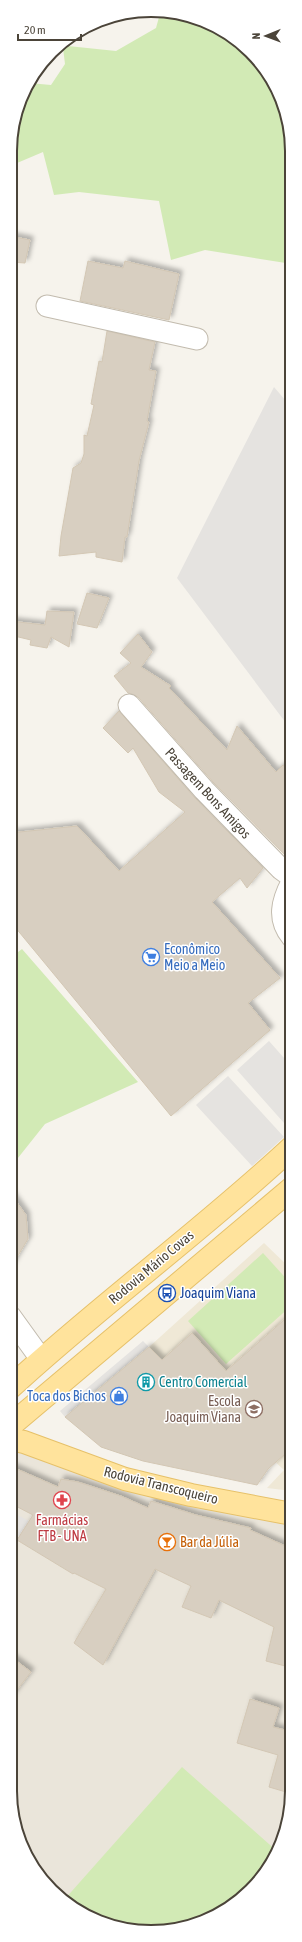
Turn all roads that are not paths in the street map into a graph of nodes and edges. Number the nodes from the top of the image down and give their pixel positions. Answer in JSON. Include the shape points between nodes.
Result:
{"nodes":[{"id":1,"x":47,"y":306,"type":"dead end"},
{"id":2,"x":197,"y":339,"type":"dead end"},
{"id":3,"x":129,"y":705,"type":"dead end"},
{"id":4,"x":285,"y":872,"type":"edge"},
{"id":5,"x":285,"y":894,"type":"edge"},
{"id":6,"x":285,"y":921,"type":"edge"},
{"id":7,"x":285,"y":1153,"type":"edge"},
{"id":8,"x":285,"y":1194,"type":"edge"},
{"id":9,"x":17,"y":1326,"type":"edge"},
{"id":10,"x":41,"y":1359,"type":"junction"},
{"id":11,"x":17,"y":1381,"type":"edge"},
{"id":12,"x":17,"y":1420,"type":"edge"},
{"id":13,"x":17,"y":1440,"type":"edge"},
{"id":14,"x":285,"y":1513,"type":"edge"}],
"edges":[{"from":1,"to":2,"type":"street"},
{"from":3,"to":4,"type":"street","name":"Passagem Bons Amigos","via":[[204,790]]},
{"from":5,"to":6,"type":"street","via":[[282,908]]},
{"from":7,"to":10,"type":"main road","name":"Rodovia Mário Covas","via":[[222,1209]]},
{"from":8,"to":12,"type":"main road"},
{"from":9,"to":10,"type":"street"},
{"from":10,"to":11,"type":"main road","name":"Rodovia Mário Covas"},
{"from":13,"to":14,"type":"main road","name":"Rodovia Transcoqueiro","via":[[125,1479],[191,1495]]}]}
